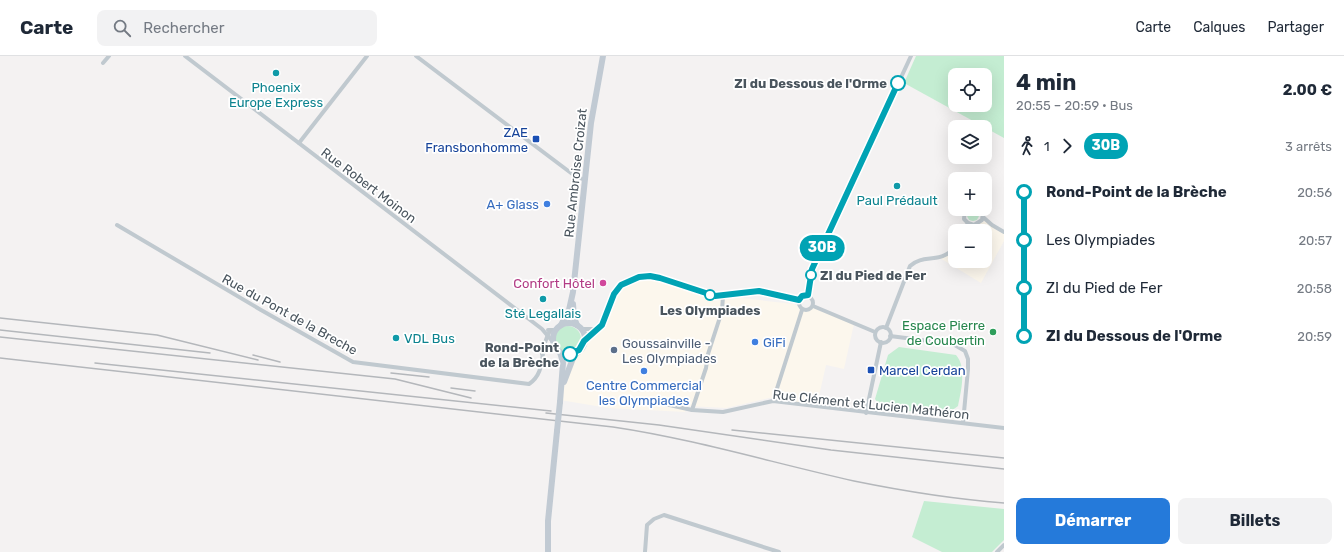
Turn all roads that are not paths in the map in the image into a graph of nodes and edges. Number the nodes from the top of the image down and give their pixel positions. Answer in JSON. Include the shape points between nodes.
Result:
{"nodes":[{"id":1,"x":108,"y":56,"type":"edge"},
{"id":2,"x":185,"y":56,"type":"edge"},
{"id":3,"x":367,"y":56,"type":"edge"},
{"id":4,"x":416,"y":56,"type":"edge"},
{"id":5,"x":603,"y":56,"type":"edge"},
{"id":6,"x":911,"y":56,"type":"edge"},
{"id":7,"x":103,"y":63,"type":"dead end"},
{"id":8,"x":299,"y":143,"type":"junction"},
{"id":9,"x":585,"y":180,"type":"junction"},
{"id":10,"x":963,"y":216,"type":"edge"},
{"id":11,"x":983,"y":217,"type":"joint"},
{"id":12,"x":968,"y":224,"type":"edge"},
{"id":13,"x":977,"y":224,"type":"edge"},
{"id":14,"x":117,"y":225,"type":"dead end"},
{"id":15,"x":1004,"y":232,"type":"edge"},
{"id":16,"x":948,"y":254,"type":"edge"},
{"id":17,"x":573,"y":292,"type":"junction"},
{"id":18,"x":808,"y":295,"type":"junction"},
{"id":19,"x":723,"y":296,"type":"junction"},
{"id":20,"x":799,"y":300,"type":"junction"},
{"id":21,"x":813,"y":306,"type":"junction"},
{"id":22,"x":802,"y":310,"type":"junction"},
{"id":23,"x":579,"y":327,"type":"junction"},
{"id":24,"x":886,"y":328,"type":"junction"},
{"id":25,"x":542,"y":329,"type":"junction"},
{"id":26,"x":555,"y":329,"type":"junction"},
{"id":27,"x":595,"y":329,"type":"junction"},
{"id":28,"x":875,"y":332,"type":"junction"},
{"id":29,"x":547,"y":336,"type":"junction"},
{"id":30,"x":890,"y":336,"type":"junction"},
{"id":31,"x":584,"y":341,"type":"junction"},
{"id":32,"x":880,"y":342,"type":"junction"},
{"id":33,"x":556,"y":347,"type":"junction"},
{"id":34,"x":575,"y":353,"type":"junction"},
{"id":35,"x":542,"y":354,"type":"junction"},
{"id":36,"x":561,"y":394,"type":"junction"},
{"id":37,"x":773,"y":401,"type":"junction"},
{"id":38,"x":665,"y":404,"type":"dead end"},
{"id":39,"x":692,"y":410,"type":"junction"},
{"id":40,"x":866,"y":413,"type":"junction"},
{"id":41,"x":963,"y":423,"type":"junction"},
{"id":42,"x":1004,"y":428,"type":"edge"},
{"id":43,"x":1004,"y":545,"type":"edge"},
{"id":44,"x":548,"y":552,"type":"edge"},
{"id":45,"x":645,"y":552,"type":"edge"},
{"id":46,"x":779,"y":552,"type":"edge"},
{"id":47,"x":997,"y":552,"type":"edge"}],
"edges":[{"from":1,"to":7,"type":"street"},
{"from":2,"to":8,"type":"street","name":"Rue Robert Moinon"},
{"from":3,"to":8,"type":"street"},
{"from":4,"to":9,"type":"street","via":[[575,176]]},
{"from":5,"to":9,"type":"main road","name":"Rue Ambroise Croizat","via":[[594,103]]},
{"from":6,"to":18,"type":"street","via":[[812,269]]},
{"from":8,"to":25,"type":"street","name":"Rue Robert Moinon"},
{"from":9,"to":17,"type":"main road","name":"Rue Ambroise Croizat"},
{"from":10,"to":12,"type":"street"},
{"from":11,"to":13,"type":"street"},
{"from":11,"to":15,"type":"street"},
{"from":14,"to":35,"type":"street","name":"Rue du Pont de la Breche","via":[[353,362],[529,384],[540,372]]},
{"from":16,"to":24,"type":"street","via":[[940,258],[918,260],[910,266]]},
{"from":17,"to":23,"type":"main road","via":[[573,315]]},
{"from":17,"to":26,"type":"main road","via":[[569,310]]},
{"from":18,"to":20,"type":"street","via":[[802,296]]},
{"from":18,"to":21,"type":"street"},
{"from":19,"to":20,"type":"street","via":[[759,291]]},
{"from":19,"to":27,"type":"street","via":[[715,296],[655,277],[639,277],[621,285],[614,294],[603,323]]},
{"from":19,"to":39,"type":"street","via":[[722,311]]},
{"from":20,"to":22,"type":"street"},
{"from":21,"to":22,"type":"street","via":[[809,310]]},
{"from":21,"to":28,"type":"street"},
{"from":22,"to":37,"type":"street"},
{"from":23,"to":26,"type":"main road","via":[[567,323]]},
{"from":23,"to":27,"type":"street"},
{"from":23,"to":31,"type":"main road"},
{"from":24,"to":28,"type":"street","via":[[880,327]]},
{"from":24,"to":30,"type":"street","via":[[890,331]]},
{"from":25,"to":26,"type":"street","name":"Rue Robert Moinon"},
{"from":25,"to":29,"type":"street","name":"Rue Robert Moinon"},
{"from":26,"to":29,"type":"street","name":"Rue du Pont de la Breche"},
{"from":26,"to":33,"type":"main road"},
{"from":27,"to":31,"type":"street"},
{"from":28,"to":32,"type":"street","via":[[875,338]]},
{"from":29,"to":33,"type":"street","name":"Rue Robert Moinon"},
{"from":29,"to":35,"type":"street","name":"Rue du Pont de la Breche"},
{"from":30,"to":32,"type":"street","via":[[886,342]]},
{"from":30,"to":41,"type":"street","via":[[953,344],[965,351],[968,369]]},
{"from":31,"to":34,"type":"main road"},
{"from":32,"to":40,"type":"street"},
{"from":33,"to":34,"type":"main road","via":[[567,354]]},
{"from":33,"to":35,"type":"street"},
{"from":33,"to":36,"type":"main road","via":[[563,363]]},
{"from":34,"to":36,"type":"main road"},
{"from":36,"to":44,"type":"main road","bridge":true,"via":[[548,521]]},
{"from":37,"to":39,"type":"street","name":"Rue Clément et Lucien Mathéron","via":[[723,412]]},
{"from":37,"to":40,"type":"street","name":"Rue Clément et Lucien Mathéron"},
{"from":38,"to":39,"type":"street","name":"Rue Clément et Lucien Mathéron"},
{"from":40,"to":41,"type":"street","name":"Rue Clément et Lucien Mathéron"},
{"from":41,"to":42,"type":"street","name":"Rue Clément et Lucien Mathéron"},
{"from":43,"to":47,"type":"street"},
{"from":45,"to":46,"type":"street","via":[[647,525],[664,515]]}]}
